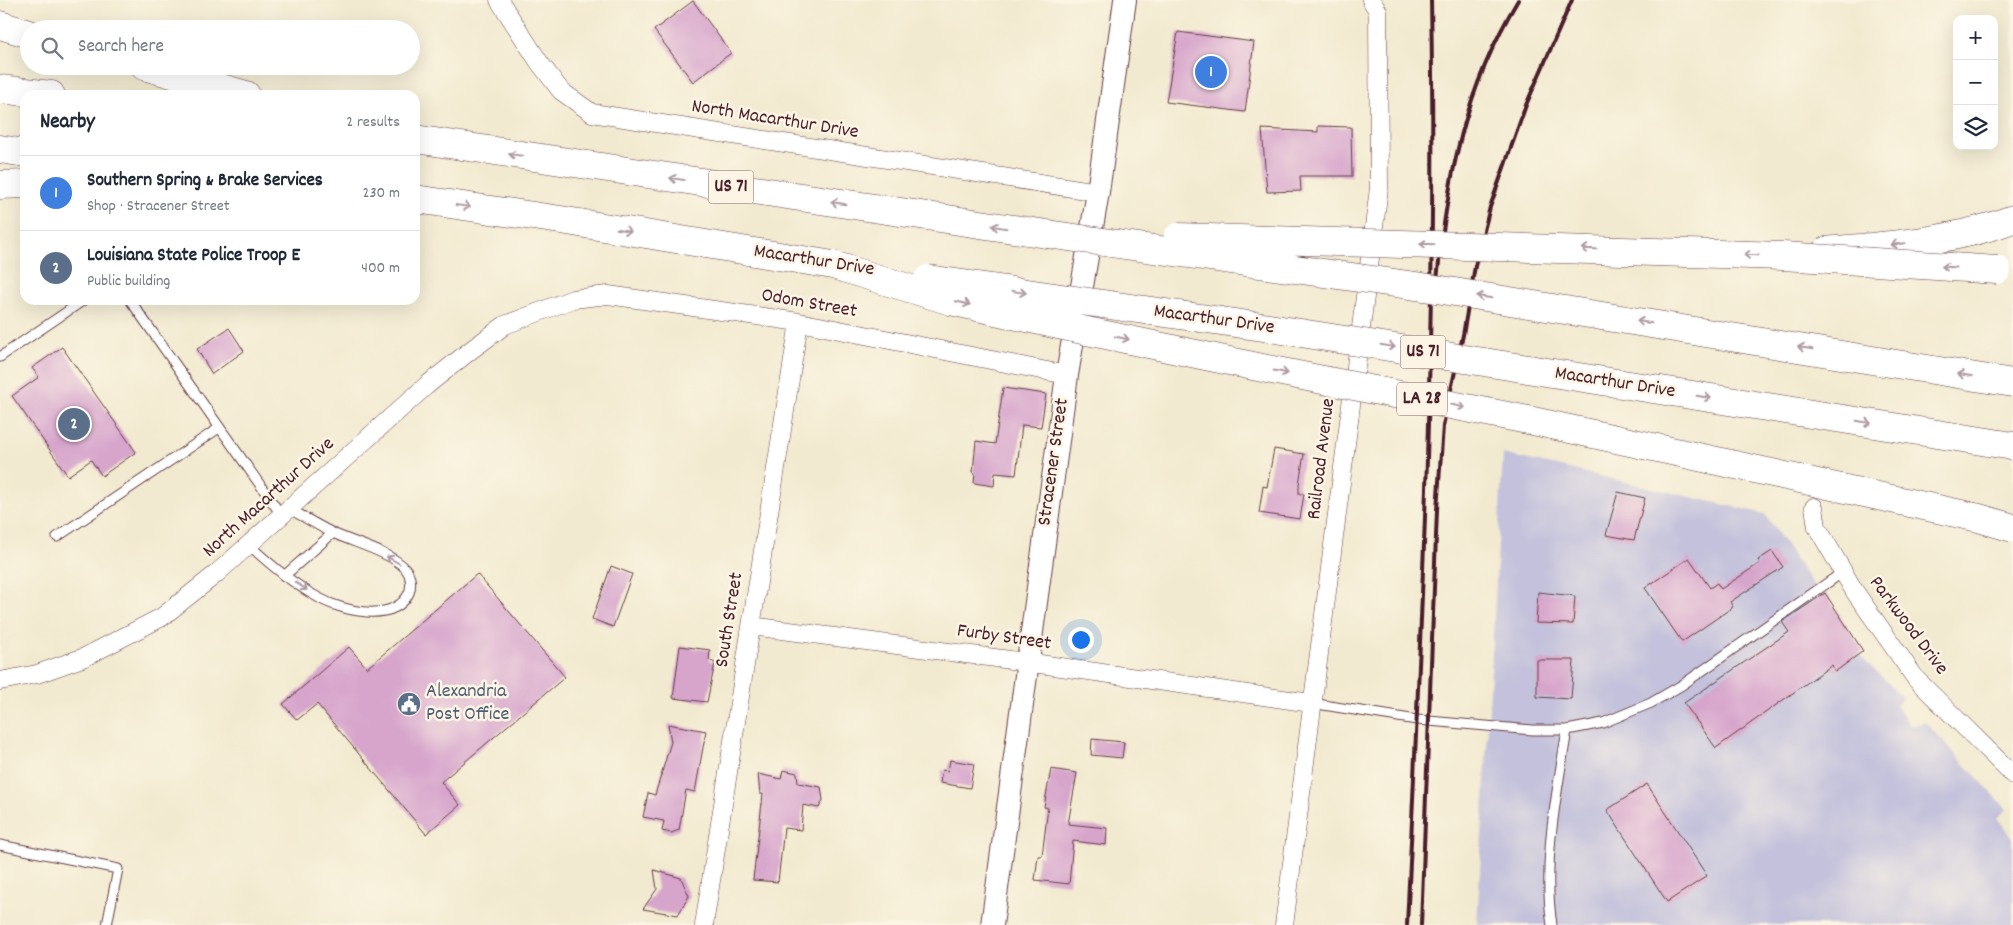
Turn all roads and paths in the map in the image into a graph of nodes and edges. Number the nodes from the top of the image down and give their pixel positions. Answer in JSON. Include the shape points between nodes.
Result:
{"nodes":[{"id":1,"x":499,"y":0,"type":"edge"},
{"id":2,"x":1125,"y":0,"type":"edge"},
{"id":3,"x":1371,"y":0,"type":"edge"},
{"id":4,"x":0,"y":25,"type":"edge"},
{"id":5,"x":20,"y":31,"type":"edge"},
{"id":6,"x":176,"y":75,"type":"edge"},
{"id":7,"x":0,"y":89,"type":"edge"},
{"id":8,"x":228,"y":90,"type":"edge"},
{"id":9,"x":20,"y":91,"type":"edge"},
{"id":10,"x":420,"y":141,"type":"edge"},
{"id":11,"x":0,"y":149,"type":"edge"},
{"id":12,"x":20,"y":151,"type":"edge"},
{"id":13,"x":20,"y":184,"type":"edge"},
{"id":14,"x":0,"y":185,"type":"edge"},
{"id":15,"x":1098,"y":192,"type":"junction"},
{"id":16,"x":420,"y":200,"type":"edge"},
{"id":17,"x":2013,"y":219,"type":"edge"},
{"id":18,"x":1047,"y":234,"type":"junction"},
{"id":19,"x":1783,"y":256,"type":"junction"},
{"id":20,"x":833,"y":265,"type":"junction"},
{"id":21,"x":2013,"y":270,"type":"edge"},
{"id":22,"x":77,"y":305,"type":"edge"},
{"id":23,"x":133,"y":305,"type":"edge"},
{"id":24,"x":544,"y":308,"type":"joint"},
{"id":25,"x":799,"y":322,"type":"junction"},
{"id":26,"x":0,"y":357,"type":"edge"},
{"id":27,"x":1067,"y":375,"type":"junction"},
{"id":28,"x":2013,"y":383,"type":"edge"},
{"id":29,"x":219,"y":428,"type":"junction"},
{"id":30,"x":2013,"y":446,"type":"edge"},
{"id":31,"x":1814,"y":507,"type":"dead end"},
{"id":32,"x":286,"y":512,"type":"junction"},
{"id":33,"x":2013,"y":528,"type":"edge"},
{"id":34,"x":333,"y":533,"type":"junction"},
{"id":35,"x":57,"y":537,"type":"dead end"},
{"id":36,"x":249,"y":545,"type":"junction"},
{"id":37,"x":1843,"y":572,"type":"junction"},
{"id":38,"x":284,"y":576,"type":"junction"},
{"id":39,"x":751,"y":626,"type":"junction"},
{"id":40,"x":1026,"y":662,"type":"junction"},
{"id":41,"x":0,"y":681,"type":"edge"},
{"id":42,"x":1311,"y":703,"type":"junction"},
{"id":43,"x":1567,"y":730,"type":"junction"},
{"id":44,"x":2013,"y":775,"type":"edge"},
{"id":45,"x":0,"y":845,"type":"edge"},
{"id":46,"x":107,"y":925,"type":"edge"},
{"id":47,"x":704,"y":925,"type":"edge"},
{"id":48,"x":992,"y":925,"type":"edge"},
{"id":49,"x":1284,"y":925,"type":"edge"},
{"id":50,"x":1552,"y":925,"type":"edge"}],
"edges":[{"from":1,"to":15,"type":"street","name":"North Macarthur Drive","via":[[538,62],[561,91],[592,113]]},
{"from":2,"to":15,"type":"street","name":"Stracener Street"},
{"from":3,"to":42,"type":"street","name":"Railroad Avenue","via":[[1378,11],[1379,188]]},
{"from":4,"to":5,"type":"highway"},
{"from":6,"to":8,"type":"highway"},
{"from":7,"to":9,"type":"highway"},
{"from":18,"to":10,"type":"highway","number":"US 71","one_way":true},
{"from":11,"to":12,"type":"highway"},
{"from":13,"to":14,"type":"highway"},
{"from":15,"to":27,"type":"street","name":"Stracener Street"},
{"from":16,"to":20,"type":"highway","name":"Macarthur Drive","number":"US 71","one_way":true,"via":[[562,220]]},
{"from":17,"to":19,"type":"highway","one_way":true,"bridge":true,"via":[[1985,230],[1937,240]]},
{"from":19,"to":18,"type":"highway","one_way":true,"bridge":true},
{"from":28,"to":18,"type":"highway","number":"US 71","one_way":true,"bridge":true,"via":[[1430,288]]},
{"from":21,"to":19,"type":"highway","one_way":true,"bridge":true},
{"from":20,"to":30,"type":"highway","name":"Macarthur Drive","number":"US 71","one_way":true,"bridge":true,"via":[[1273,328]]},
{"from":20,"to":33,"type":"highway","number":"LA 28","one_way":true,"bridge":true,"via":[[952,301],[1045,322],[1513,417]]},
{"from":22,"to":26,"type":"lane"},
{"from":23,"to":29,"type":"lane"},
{"from":24,"to":25,"type":"street","name":"Odom Street","via":[[573,299],[608,295]]},
{"from":24,"to":32,"type":"street","name":"North Macarthur Drive","via":[[505,325],[442,373]]},
{"from":25,"to":27,"type":"street","name":"Odom Street"},
{"from":25,"to":39,"type":"street","name":"South Street"},
{"from":27,"to":40,"type":"street","name":"Stracener Street"},
{"from":29,"to":32,"type":"lane"},
{"from":29,"to":35,"type":"lane"},
{"from":31,"to":37,"type":"street","name":"Parkwood Drive","via":[[1817,528]]},
{"from":32,"to":34,"type":"lane"},
{"from":32,"to":36,"type":"street","name":"North Macarthur Drive"},
{"from":34,"to":38,"type":"lane"},
{"from":38,"to":34,"type":"lane","one_way":true,"via":[[321,599],[367,613],[386,612],[401,604],[409,593],[411,582],[406,570],[396,561]]},
{"from":36,"to":38,"type":"lane"},
{"from":36,"to":41,"type":"street","name":"North Macarthur Drive","via":[[162,617],[122,640],[45,671]]},
{"from":37,"to":43,"type":"lane","via":[[1659,699],[1603,723]]},
{"from":37,"to":44,"type":"street","name":"Parkwood Drive","via":[[1916,679]]},
{"from":39,"to":40,"type":"street","name":"Furby Street"},
{"from":39,"to":47,"type":"street","name":"South Street"},
{"from":40,"to":42,"type":"street","name":"Furby Street"},
{"from":40,"to":48,"type":"street","name":"Stracener Street"},
{"from":42,"to":43,"type":"lane","via":[[1417,720]]},
{"from":42,"to":49,"type":"street","name":"Railroad Avenue"},
{"from":43,"to":50,"type":"lane","via":[[1550,867],[1548,896]]},
{"from":45,"to":46,"type":"lane","via":[[118,869]]}]}
